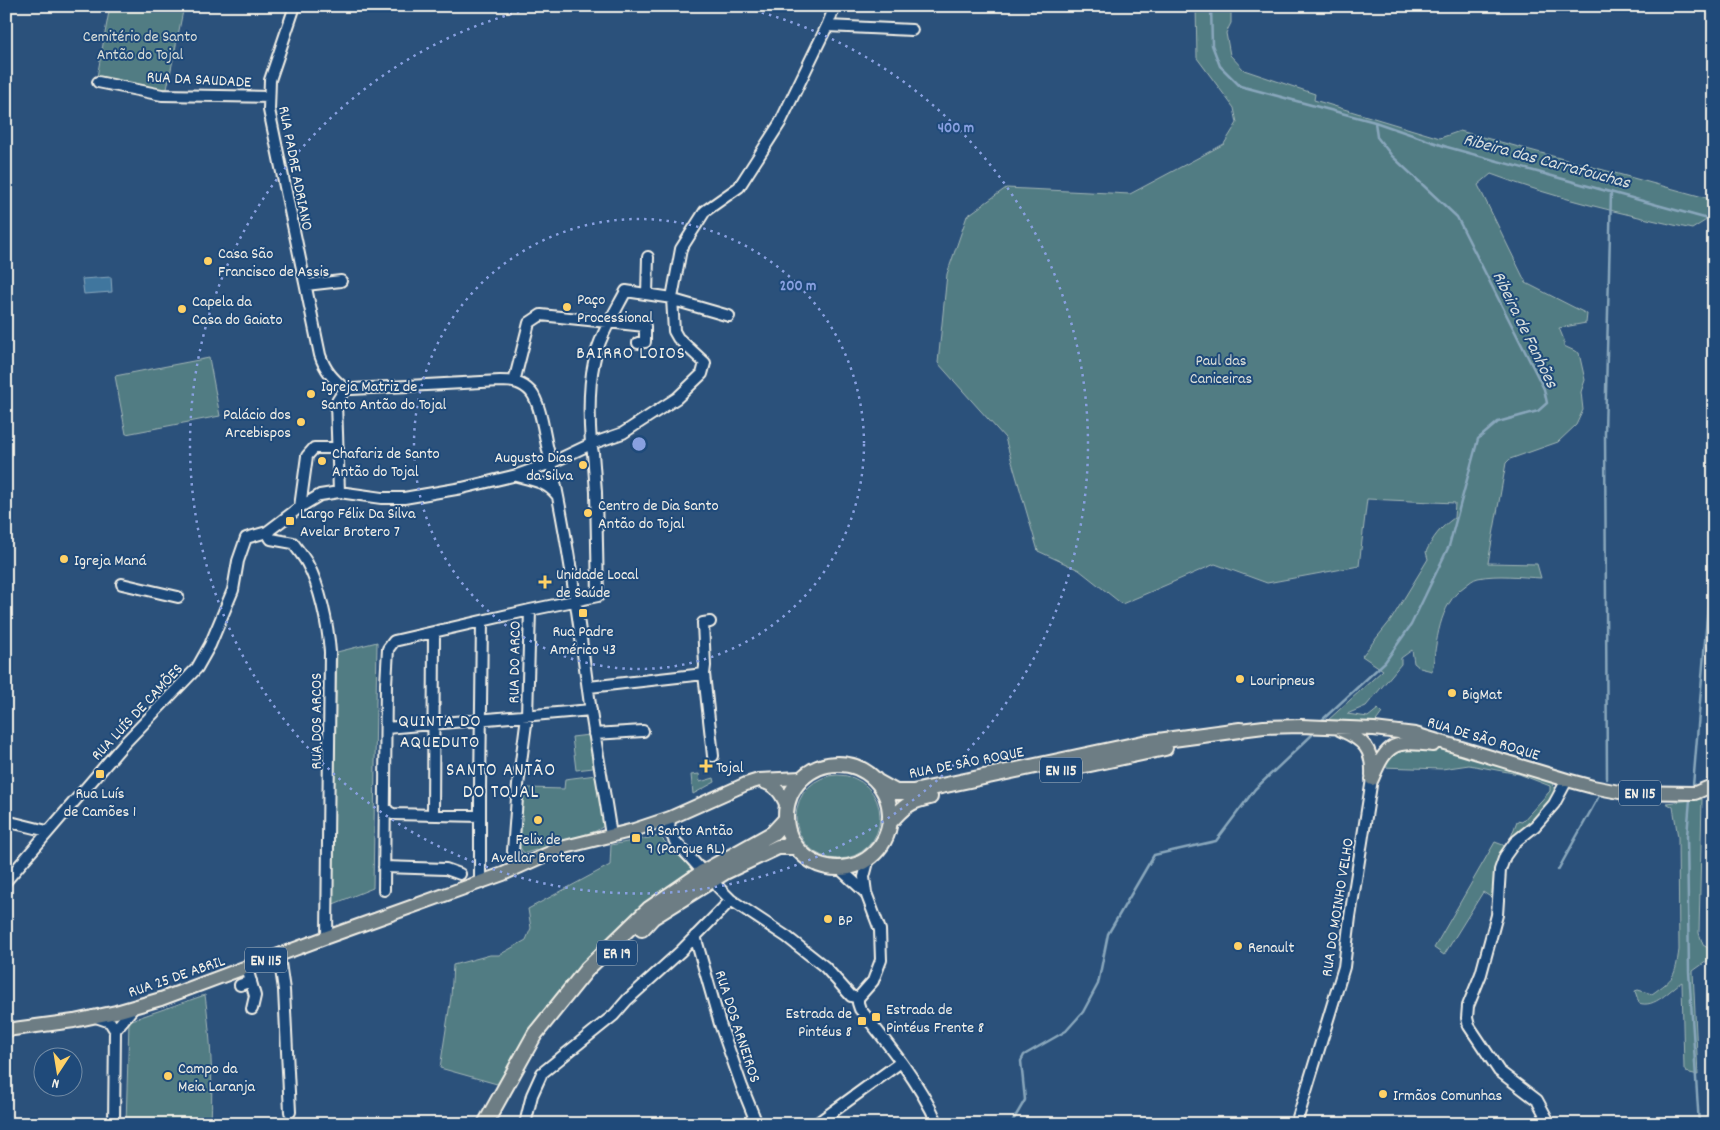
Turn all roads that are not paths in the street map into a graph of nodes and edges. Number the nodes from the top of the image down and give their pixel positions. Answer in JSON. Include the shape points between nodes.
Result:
{"nodes":[{"id":1,"x":295,"y":6,"type":"edge"},
{"id":2,"x":835,"y":6,"type":"edge"},
{"id":3,"x":827,"y":26,"type":"junction"},
{"id":4,"x":912,"y":30,"type":"dead end"},
{"id":5,"x":98,"y":82,"type":"dead end"},
{"id":6,"x":269,"y":97,"type":"junction"},
{"id":7,"x":648,"y":257,"type":"dead end"},
{"id":8,"x":341,"y":281,"type":"dead end"},
{"id":9,"x":306,"y":285,"type":"junction"},
{"id":10,"x":647,"y":294,"type":"junction"},
{"id":11,"x":672,"y":299,"type":"junction"},
{"id":12,"x":729,"y":316,"type":"dead end"},
{"id":13,"x":609,"y":322,"type":"junction"},
{"id":14,"x":638,"y":343,"type":"dead end"},
{"id":15,"x":514,"y":382,"type":"junction"},
{"id":16,"x":344,"y":389,"type":"junction"},
{"id":17,"x":591,"y":444,"type":"junction"},
{"id":18,"x":338,"y":448,"type":"junction"},
{"id":19,"x":552,"y":468,"type":"junction"},
{"id":20,"x":517,"y":476,"type":"junction"},
{"id":21,"x":538,"y":481,"type":"junction"},
{"id":22,"x":339,"y":492,"type":"junction"},
{"id":23,"x":558,"y":496,"type":"junction"},
{"id":24,"x":300,"y":507,"type":"junction"},
{"id":25,"x":267,"y":532,"type":"junction"},
{"id":26,"x":122,"y":584,"type":"dead end"},
{"id":27,"x":178,"y":597,"type":"dead end"},
{"id":28,"x":576,"y":600,"type":"junction"},
{"id":29,"x":530,"y":610,"type":"junction"},
{"id":30,"x":482,"y":622,"type":"junction"},
{"id":31,"x":710,"y":622,"type":"dead end"},
{"id":32,"x":434,"y":633,"type":"junction"},
{"id":33,"x":704,"y":674,"type":"junction"},
{"id":34,"x":589,"y":687,"type":"junction"},
{"id":35,"x":591,"y":710,"type":"junction"},
{"id":36,"x":527,"y":716,"type":"junction"},
{"id":37,"x":481,"y":720,"type":"junction"},
{"id":38,"x":434,"y":724,"type":"junction"},
{"id":39,"x":386,"y":728,"type":"junction"},
{"id":40,"x":1337,"y":728,"type":"junction"},
{"id":41,"x":1374,"y":729,"type":"junction"},
{"id":42,"x":1240,"y":730,"type":"junction"},
{"id":43,"x":643,"y":731,"type":"dead end"},
{"id":44,"x":594,"y":734,"type":"junction"},
{"id":45,"x":1449,"y":745,"type":"junction"},
{"id":46,"x":713,"y":756,"type":"dead end"},
{"id":47,"x":1382,"y":757,"type":"junction"},
{"id":48,"x":801,"y":778,"type":"junction"},
{"id":49,"x":1372,"y":779,"type":"junction"},
{"id":50,"x":759,"y":780,"type":"junction"},
{"id":51,"x":1567,"y":780,"type":"junction"},
{"id":52,"x":878,"y":782,"type":"junction"},
{"id":53,"x":1714,"y":785,"type":"edge"},
{"id":54,"x":786,"y":804,"type":"junction"},
{"id":55,"x":385,"y":807,"type":"junction"},
{"id":56,"x":432,"y":815,"type":"junction"},
{"id":57,"x":480,"y":816,"type":"junction"},
{"id":58,"x":670,"y":818,"type":"junction"},
{"id":59,"x":785,"y":820,"type":"junction"},
{"id":60,"x":6,"y":821,"type":"edge"},
{"id":61,"x":890,"y":822,"type":"junction"},
{"id":62,"x":47,"y":831,"type":"junction"},
{"id":63,"x":612,"y":836,"type":"junction"},
{"id":64,"x":795,"y":847,"type":"junction"},
{"id":65,"x":869,"y":858,"type":"junction"},
{"id":66,"x":384,"y":866,"type":"junction"},
{"id":67,"x":520,"y":867,"type":"junction"},
{"id":68,"x":840,"y":869,"type":"junction"},
{"id":69,"x":703,"y":872,"type":"junction"},
{"id":70,"x":460,"y":874,"type":"dead end"},
{"id":71,"x":6,"y":881,"type":"edge"},
{"id":72,"x":480,"y":882,"type":"junction"},
{"id":73,"x":718,"y":887,"type":"dead end"},
{"id":74,"x":384,"y":890,"type":"dead end"},
{"id":75,"x":866,"y":893,"type":"junction"},
{"id":76,"x":731,"y":900,"type":"junction"},
{"id":77,"x":695,"y":936,"type":"junction"},
{"id":78,"x":327,"y":937,"type":"junction"},
{"id":79,"x":279,"y":956,"type":"junction"},
{"id":80,"x":247,"y":968,"type":"junction"},
{"id":81,"x":251,"y":981,"type":"junction"},
{"id":82,"x":240,"y":985,"type":"dead end"},
{"id":83,"x":858,"y":998,"type":"junction"},
{"id":84,"x":252,"y":1010,"type":"dead end"},
{"id":85,"x":115,"y":1023,"type":"junction"},
{"id":86,"x":6,"y":1030,"type":"edge"},
{"id":87,"x":901,"y":1062,"type":"junction"},
{"id":88,"x":290,"y":1112,"type":"dead end"},
{"id":89,"x":114,"y":1124,"type":"edge"},
{"id":90,"x":485,"y":1124,"type":"edge"},
{"id":91,"x":495,"y":1124,"type":"edge"},
{"id":92,"x":525,"y":1124,"type":"edge"},
{"id":93,"x":757,"y":1124,"type":"edge"},
{"id":94,"x":816,"y":1124,"type":"edge"},
{"id":95,"x":938,"y":1124,"type":"edge"},
{"id":96,"x":1296,"y":1124,"type":"edge"},
{"id":97,"x":1550,"y":1124,"type":"edge"}],
"edges":[{"from":1,"to":6,"type":"street","name":"RUA PADRE ADRIANO","via":[[270,80]]},
{"from":2,"to":3,"type":"street"},
{"from":3,"to":4,"type":"street"},
{"from":3,"to":11,"type":"street","via":[[780,123],[739,187],[705,212],[680,249]]},
{"from":5,"to":6,"type":"street","name":"RUA DA SAUDADE","via":[[162,95]]},
{"from":6,"to":9,"type":"street","name":"RUA PADRE ADRIANO"},
{"from":7,"to":10,"type":"street"},
{"from":8,"to":9,"type":"street"},
{"from":9,"to":16,"type":"street","name":"RUA PADRE ADRIANO","via":[[324,366]]},
{"from":10,"to":11,"type":"street"},
{"from":10,"to":13,"type":"street","via":[[626,291]]},
{"from":11,"to":12,"type":"street"},
{"from":11,"to":17,"type":"street","via":[[674,331],[704,364],[702,374],[677,398],[623,433]]},
{"from":13,"to":14,"type":"street","via":[[645,326],[645,342]]},
{"from":13,"to":15,"type":"street","via":[[541,315],[529,323]]},
{"from":13,"to":17,"type":"street","via":[[594,361],[589,411]]},
{"from":15,"to":16,"type":"street"},
{"from":15,"to":19,"type":"street","via":[[532,393]]},
{"from":16,"to":18,"type":"street","via":[[336,403]]},
{"from":17,"to":19,"type":"street"},
{"from":17,"to":28,"type":"street","via":[[596,492],[598,596]]},
{"from":18,"to":22,"type":"street"},
{"from":18,"to":24,"type":"street","via":[[314,448],[307,456]]},
{"from":19,"to":20,"type":"street"},
{"from":19,"to":21,"type":"street"},
{"from":19,"to":23,"type":"street"},
{"from":20,"to":21,"type":"street"},
{"from":20,"to":22,"type":"street","via":[[404,498]]},
{"from":21,"to":23,"type":"street"},
{"from":22,"to":24,"type":"street","via":[[320,495]]},
{"from":23,"to":28,"type":"street"},
{"from":24,"to":25,"type":"street"},
{"from":25,"to":62,"type":"street","name":"RUA LUÍS DE CAMÕES","via":[[246,538],[233,590],[197,668]]},
{"from":25,"to":78,"type":"street","name":"RUA DOS ARCOS","via":[[271,539],[293,544],[308,565],[329,634]]},
{"from":26,"to":27,"type":"street"},
{"from":28,"to":29,"type":"street"},
{"from":28,"to":34,"type":"street"},
{"from":29,"to":30,"type":"street"},
{"from":29,"to":36,"type":"street","name":"RUA DO ARCO"},
{"from":30,"to":32,"type":"street"},
{"from":30,"to":37,"type":"street"},
{"from":31,"to":33,"type":"street","via":[[703,622]]},
{"from":32,"to":38,"type":"street"},
{"from":32,"to":39,"type":"street","via":[[394,642],[390,646],[387,652]]},
{"from":33,"to":34,"type":"street"},
{"from":33,"to":46,"type":"street"},
{"from":34,"to":35,"type":"street"},
{"from":35,"to":36,"type":"street"},
{"from":35,"to":44,"type":"street"},
{"from":36,"to":37,"type":"street"},
{"from":36,"to":67,"type":"street","name":"RUA DO ARCO","via":[[513,851]]},
{"from":37,"to":38,"type":"street"},
{"from":37,"to":57,"type":"street"},
{"from":38,"to":39,"type":"street"},
{"from":38,"to":56,"type":"street"},
{"from":39,"to":55,"type":"street"},
{"from":40,"to":41,"type":"main road","name":"RUA DE SÃO ROQUE","number":"EN 115"},
{"from":40,"to":42,"type":"main road","name":"RUA DE SÃO ROQUE","number":"EN 115","via":[[1301,726]]},
{"from":40,"to":49,"type":"main road","via":[[1365,744],[1372,762]]},
{"from":41,"to":45,"type":"main road","name":"RUA DE SÃO ROQUE","number":"EN 115","via":[[1415,734]]},
{"from":41,"to":47,"type":"main road","via":[[1381,742]]},
{"from":42,"to":52,"type":"highway","name":"RUA DE SÃO ROQUE","number":"EN 115","via":[[1143,743],[913,792],[896,792]]},
{"from":42,"to":61,"type":"highway","name":"RUA DE SÃO ROQUE","number":"EN 115","via":[[915,800]]},
{"from":43,"to":44,"type":"street"},
{"from":44,"to":63,"type":"street"},
{"from":45,"to":47,"type":"main road","via":[[1409,742],[1395,746]]},
{"from":45,"to":51,"type":"main road","name":"RUA DE SÃO ROQUE","number":"EN 115"},
{"from":47,"to":49,"type":"main road"},
{"from":48,"to":50,"type":"main road","number":"EN 115"},
{"from":48,"to":52,"type":"highway","via":[[818,768],[834,764],[850,765]]},
{"from":48,"to":54,"type":"highway"},
{"from":49,"to":96,"type":"street","name":"RUA DO MOINHO VELHO","via":[[1344,968]]},
{"from":50,"to":54,"type":"main road","via":[[773,785]]},
{"from":50,"to":58,"type":"main road","number":"EN 115"},
{"from":51,"to":53,"type":"main road","name":"RUA DE SÃO ROQUE","number":"EN 115","via":[[1593,788],[1638,794],[1694,793]]},
{"from":51,"to":97,"type":"street","via":[[1554,804],[1505,856],[1500,870],[1498,915],[1468,1006],[1467,1018],[1499,1071],[1537,1100]]},
{"from":52,"to":61,"type":"highway","via":[[886,794]]},
{"from":54,"to":59,"type":"highway"},
{"from":55,"to":56,"type":"street","via":[[393,814]]},
{"from":55,"to":66,"type":"street"},
{"from":56,"to":57,"type":"street"},
{"from":57,"to":72,"type":"street"},
{"from":58,"to":63,"type":"main road","number":"EN 115"},
{"from":58,"to":69,"type":"street","via":[[669,830],[674,841]]},
{"from":59,"to":64,"type":"highway"},
{"from":59,"to":69,"type":"highway","number":"ER 19","via":[[773,833]]},
{"from":60,"to":62,"type":"street"},
{"from":61,"to":65,"type":"highway","via":[[885,839]]},
{"from":62,"to":71,"type":"street","name":"RUA LUÍS DE CAMÕES"},
{"from":63,"to":67,"type":"main road","number":"EN 115","via":[[560,848]]},
{"from":64,"to":68,"type":"highway","via":[[808,860]]},
{"from":64,"to":91,"type":"highway","number":"ER 19","via":[[778,847],[725,872],[654,917],[594,975],[541,1040]]},
{"from":65,"to":68,"type":"highway"},
{"from":65,"to":75,"type":"street","via":[[864,877]]},
{"from":66,"to":70,"type":"street","via":[[446,869]]},
{"from":66,"to":74,"type":"street"},
{"from":67,"to":72,"type":"main road","name":"RUA 25 DE ABRIL","number":"EN 115"},
{"from":68,"to":75,"type":"street"},
{"from":69,"to":90,"type":"highway","number":"ER 19","via":[[649,909],[588,968],[535,1034]]},
{"from":72,"to":78,"type":"main road","name":"RUA 25 DE ABRIL","number":"EN 115"},
{"from":73,"to":76,"type":"street"},
{"from":75,"to":83,"type":"street","via":[[880,930],[882,960],[873,981]]},
{"from":76,"to":77,"type":"street"},
{"from":76,"to":83,"type":"street","via":[[788,937]]},
{"from":77,"to":92,"type":"street","via":[[614,1015],[542,1073],[532,1095]]},
{"from":77,"to":93,"type":"street","name":"RUA DOS ARNEIROS","via":[[720,1024]]},
{"from":78,"to":79,"type":"main road","name":"RUA 25 DE ABRIL","number":"EN 115"},
{"from":79,"to":80,"type":"main road","name":"RUA 25 DE ABRIL","number":"EN 115"},
{"from":79,"to":88,"type":"street","via":[[284,990]]},
{"from":80,"to":81,"type":"street"},
{"from":80,"to":85,"type":"main road","name":"RUA 25 DE ABRIL","number":"EN 115","via":[[134,1007]]},
{"from":81,"to":82,"type":"street"},
{"from":81,"to":84,"type":"street","via":[[255,996]]},
{"from":83,"to":87,"type":"street","via":[[860,1009]]},
{"from":85,"to":86,"type":"main road","name":"RUA 25 DE ABRIL","number":"EN 115","via":[[93,1016]]},
{"from":85,"to":89,"type":"street"},
{"from":87,"to":94,"type":"street"},
{"from":87,"to":95,"type":"street"}]}
